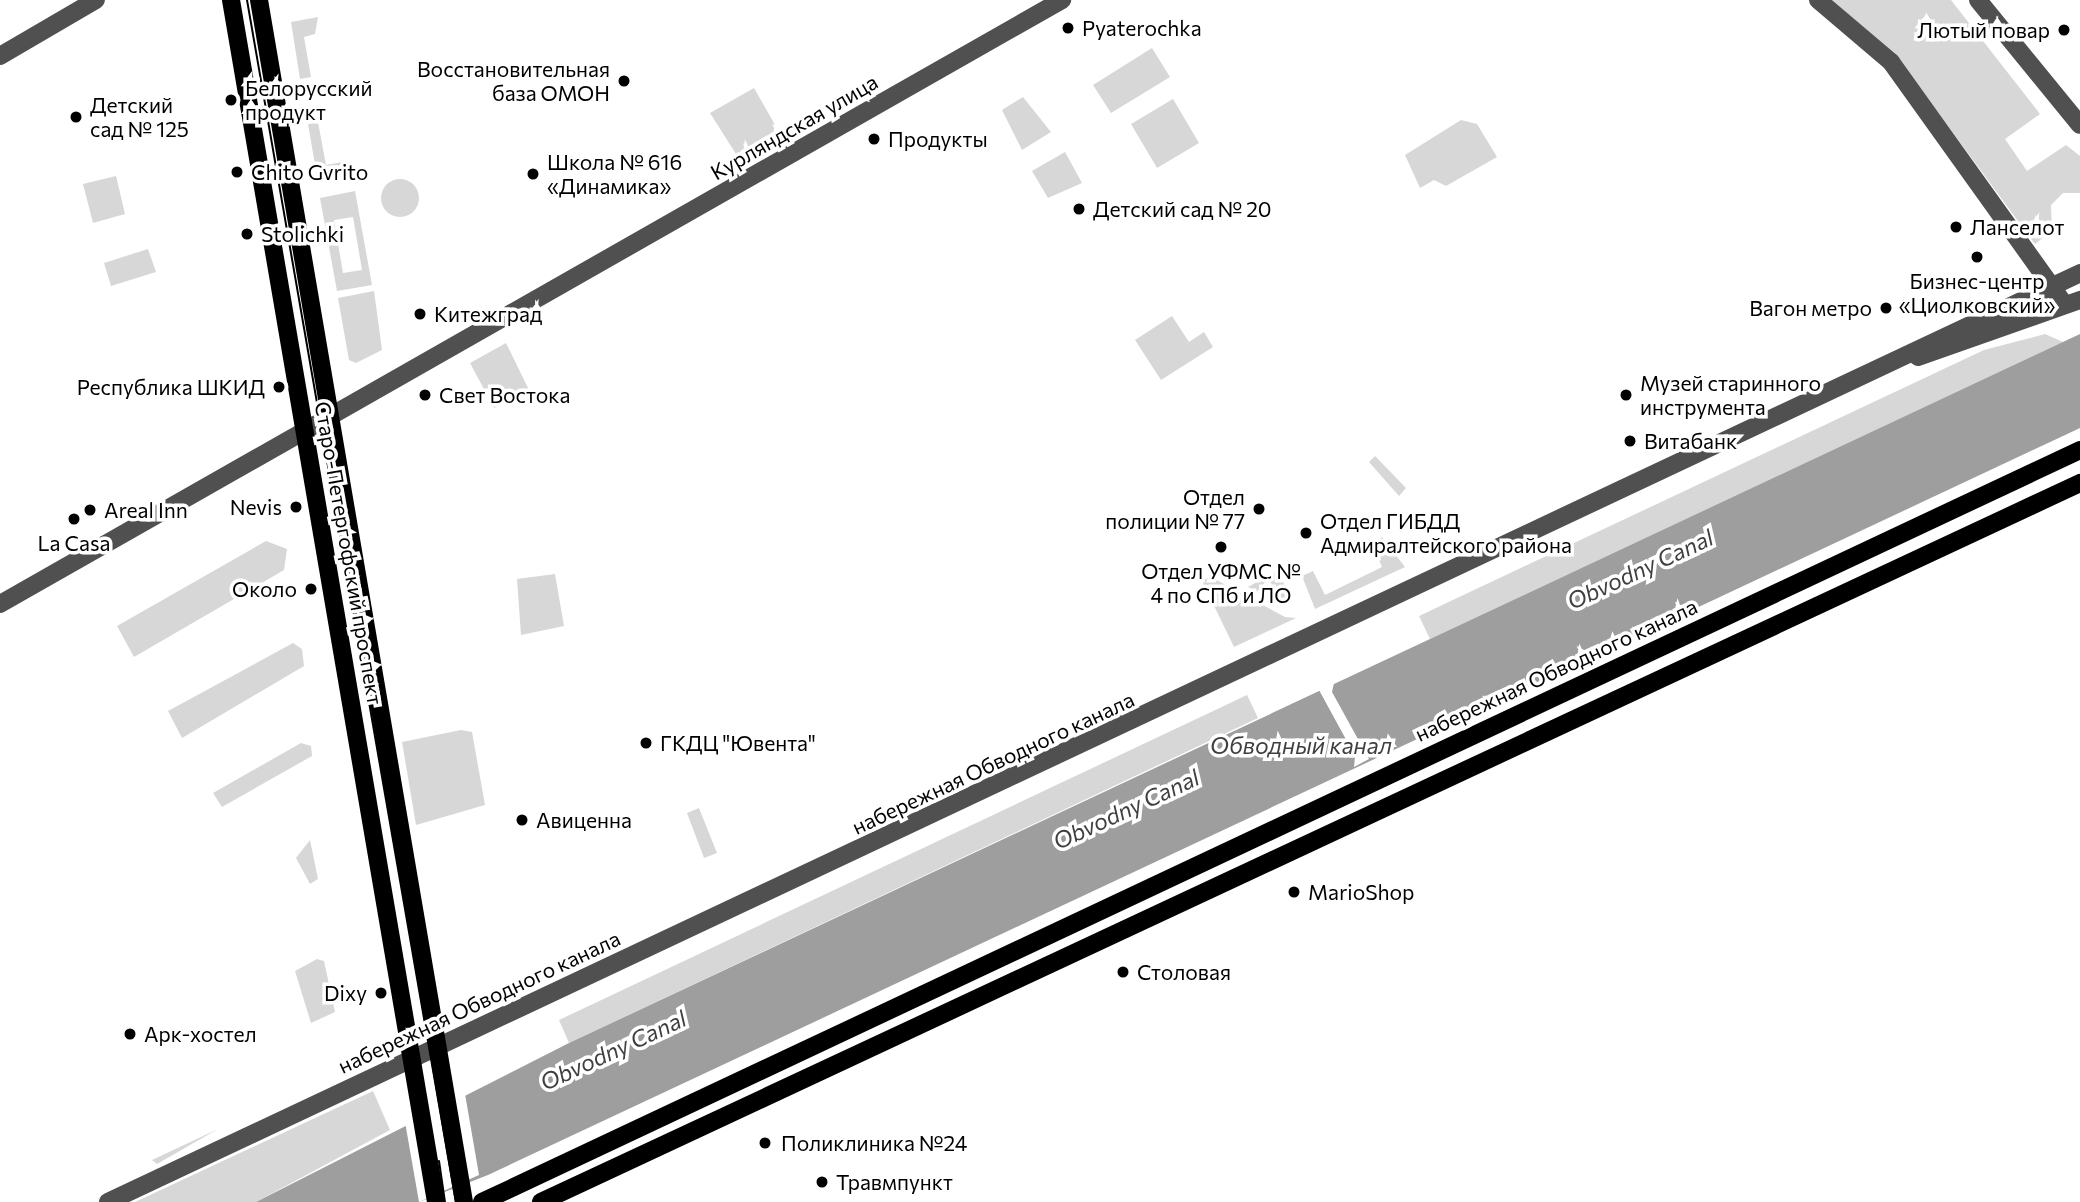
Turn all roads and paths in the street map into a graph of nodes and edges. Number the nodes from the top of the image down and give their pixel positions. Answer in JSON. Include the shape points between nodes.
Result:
{"nodes":[{"id":1,"x":96,"y":0,"type":"edge"},
{"id":2,"x":231,"y":0,"type":"edge"},
{"id":3,"x":259,"y":0,"type":"edge"},
{"id":4,"x":1062,"y":0,"type":"edge"},
{"id":5,"x":1818,"y":0,"type":"edge"},
{"id":6,"x":1979,"y":0,"type":"edge"},
{"id":7,"x":0,"y":56,"type":"edge"},
{"id":8,"x":2080,"y":125,"type":"edge"},
{"id":9,"x":2080,"y":273,"type":"edge"},
{"id":10,"x":2054,"y":283,"type":"junction"},
{"id":11,"x":2072,"y":302,"type":"edge"},
{"id":12,"x":1897,"y":363,"type":"junction"},
{"id":13,"x":328,"y":415,"type":"junction"},
{"id":14,"x":304,"y":428,"type":"junction"},
{"id":15,"x":2080,"y":450,"type":"edge"},
{"id":16,"x":2080,"y":483,"type":"edge"},
{"id":17,"x":0,"y":604,"type":"edge"},
{"id":18,"x":436,"y":1048,"type":"junction"},
{"id":19,"x":414,"y":1057,"type":"junction"},
{"id":20,"x":436,"y":1198,"type":"edge"},
{"id":21,"x":108,"y":1202,"type":"edge"},
{"id":22,"x":464,"y":1202,"type":"edge"},
{"id":23,"x":482,"y":1202,"type":"edge"},
{"id":24,"x":541,"y":1202,"type":"edge"}],
"edges":[{"from":1,"to":7,"type":"street"},
{"from":2,"to":14,"type":"main road","name":"Старо-Петергофский проспект"},
{"from":3,"to":13,"type":"main road","name":"Старо-Петергофский проспект"},
{"from":4,"to":13,"type":"street","name":"Курляндская улица"},
{"from":5,"to":10,"type":"street","via":[[1891,62]]},
{"from":6,"to":8,"type":"street"},
{"from":9,"to":10,"type":"street","name":"набережная Обводного канала"},
{"from":10,"to":11,"type":"street"},
{"from":10,"to":12,"type":"street","name":"набережная Обводного канала","via":[[1943,334]]},
{"from":11,"to":12,"type":"street","name":"набережная Обводного канала"},
{"from":12,"to":18,"type":"street","name":"набережная Обводного канала"},
{"from":13,"to":14,"type":"street","name":"Курляндская улица"},
{"from":13,"to":18,"type":"main road","name":"Старо-Петергофский проспект"},
{"from":14,"to":17,"type":"street","name":"Курляндская улица"},
{"from":14,"to":19,"type":"main road","name":"Старо-Петергофский проспект"},
{"from":15,"to":23,"type":"main road","name":"набережная Обводного канала"},
{"from":16,"to":24,"type":"main road"},
{"from":18,"to":19,"type":"street","name":"набережная Обводного канала"},
{"from":18,"to":22,"type":"main road","name":"Старо-Петергофский проспект"},
{"from":19,"to":20,"type":"main road","name":"Старо-Петергофский проспект"},
{"from":19,"to":21,"type":"street","name":"набережная Обводного канала"}]}
